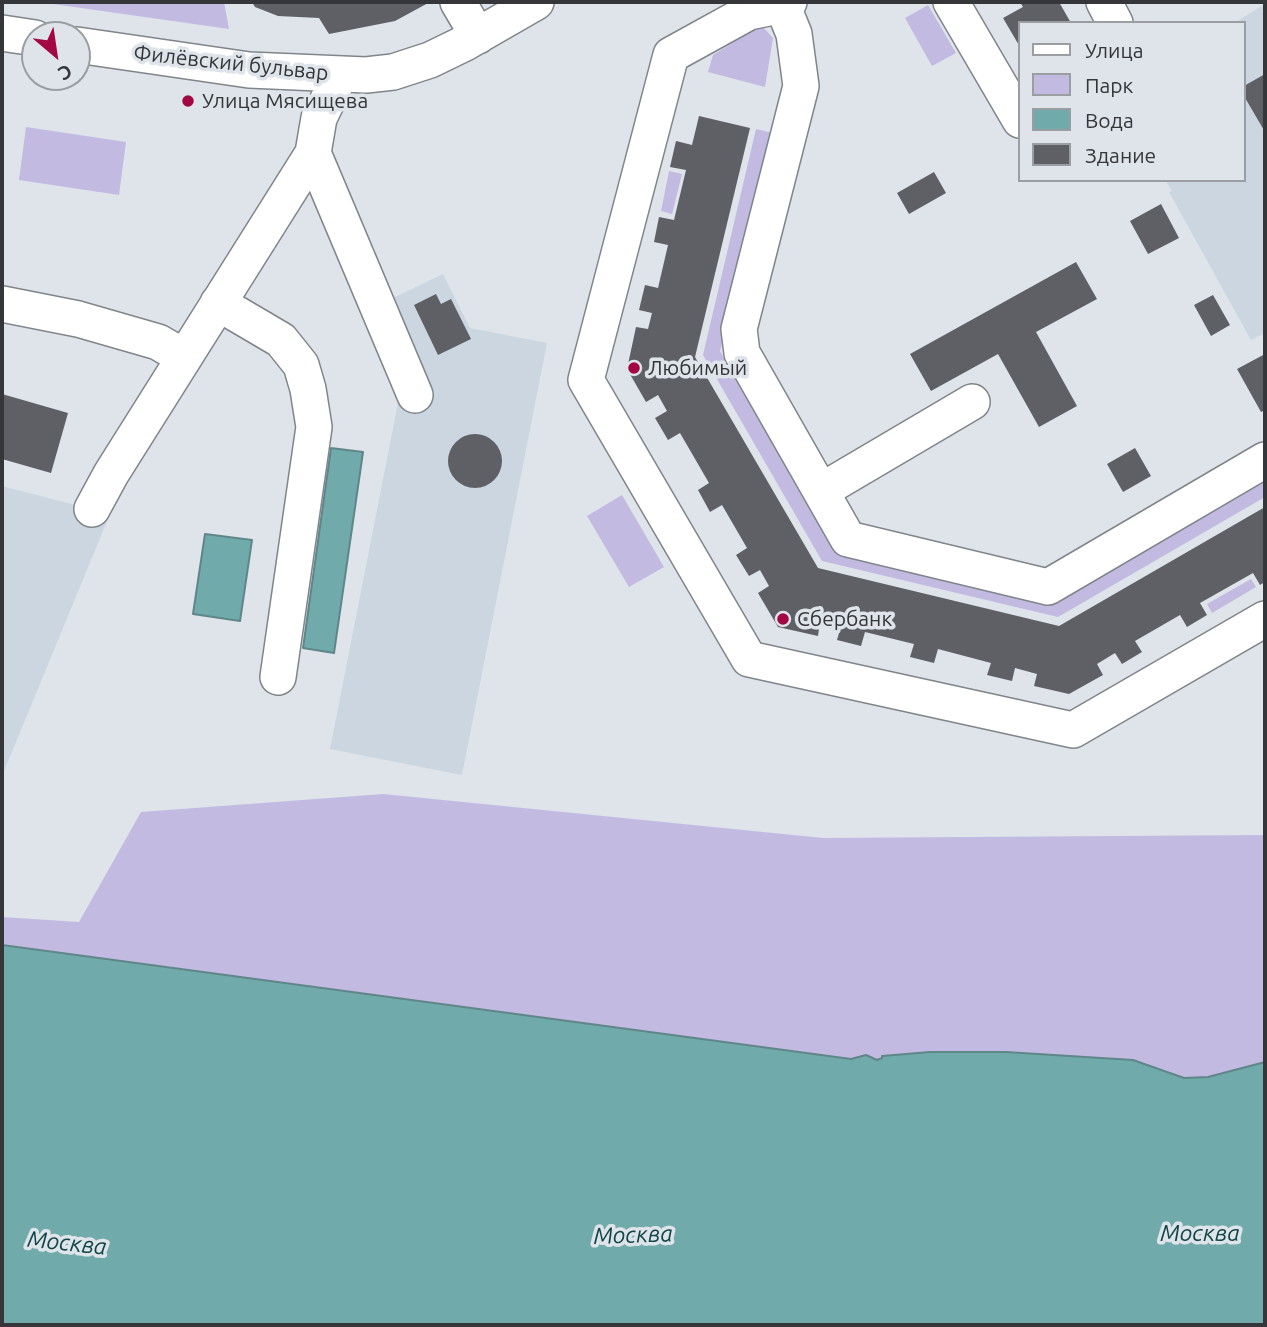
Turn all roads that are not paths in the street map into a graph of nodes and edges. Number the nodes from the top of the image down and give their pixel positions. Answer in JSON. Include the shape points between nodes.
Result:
{"nodes":[{"id":1,"x":458,"y":2,"type":"edge"},
{"id":2,"x":536,"y":2,"type":"edge"},
{"id":3,"x":951,"y":2,"type":"edge"},
{"id":4,"x":1104,"y":2,"type":"edge"},
{"id":5,"x":784,"y":3,"type":"edge"},
{"id":6,"x":1114,"y":21,"type":"edge"},
{"id":7,"x":2,"y":33,"type":"edge"},
{"id":8,"x":21,"y":36,"type":"edge"},
{"id":9,"x":478,"y":36,"type":"junction"},
{"id":10,"x":91,"y":47,"type":"edge"},
{"id":11,"x":340,"y":75,"type":"junction"},
{"id":12,"x":1018,"y":117,"type":"edge"},
{"id":13,"x":313,"y":153,"type":"junction"},
{"id":14,"x":218,"y":303,"type":"junction"},
{"id":15,"x":2,"y":304,"type":"edge"},
{"id":16,"x":184,"y":357,"type":"junction"},
{"id":17,"x":415,"y":395,"type":"dead end"},
{"id":18,"x":972,"y":402,"type":"dead end"},
{"id":19,"x":1265,"y":460,"type":"edge"},
{"id":20,"x":821,"y":491,"type":"junction"},
{"id":21,"x":92,"y":509,"type":"dead end"},
{"id":22,"x":1265,"y":619,"type":"edge"},
{"id":23,"x":278,"y":677,"type":"dead end"}],
"edges":[{"from":1,"to":9,"type":"street"},
{"from":2,"to":9,"type":"street","name":"Филёвский бульвар"},
{"from":3,"to":12,"type":"street"},
{"from":4,"to":6,"type":"street"},
{"from":5,"to":20,"type":"street","via":[[794,34],[801,86],[739,329],[742,353]]},
{"from":5,"to":22,"type":"street","via":[[749,12],[671,55],[586,380],[749,659],[1073,730]]},
{"from":7,"to":8,"type":"street"},
{"from":9,"to":11,"type":"street","name":"Филёвский бульвар","via":[[393,72]]},
{"from":10,"to":11,"type":"street","name":"Филёвский бульвар","via":[[249,70]]},
{"from":11,"to":13,"type":"street","via":[[319,118]]},
{"from":13,"to":14,"type":"street"},
{"from":13,"to":17,"type":"street"},
{"from":14,"to":16,"type":"street"},
{"from":14,"to":23,"type":"street","via":[[281,340],[301,365],[310,402],[314,427]]},
{"from":15,"to":16,"type":"street","via":[[78,318],[158,342]]},
{"from":16,"to":21,"type":"street"},
{"from":18,"to":20,"type":"street"},
{"from":19,"to":20,"type":"street","via":[[1048,587],[848,539]]}]}
